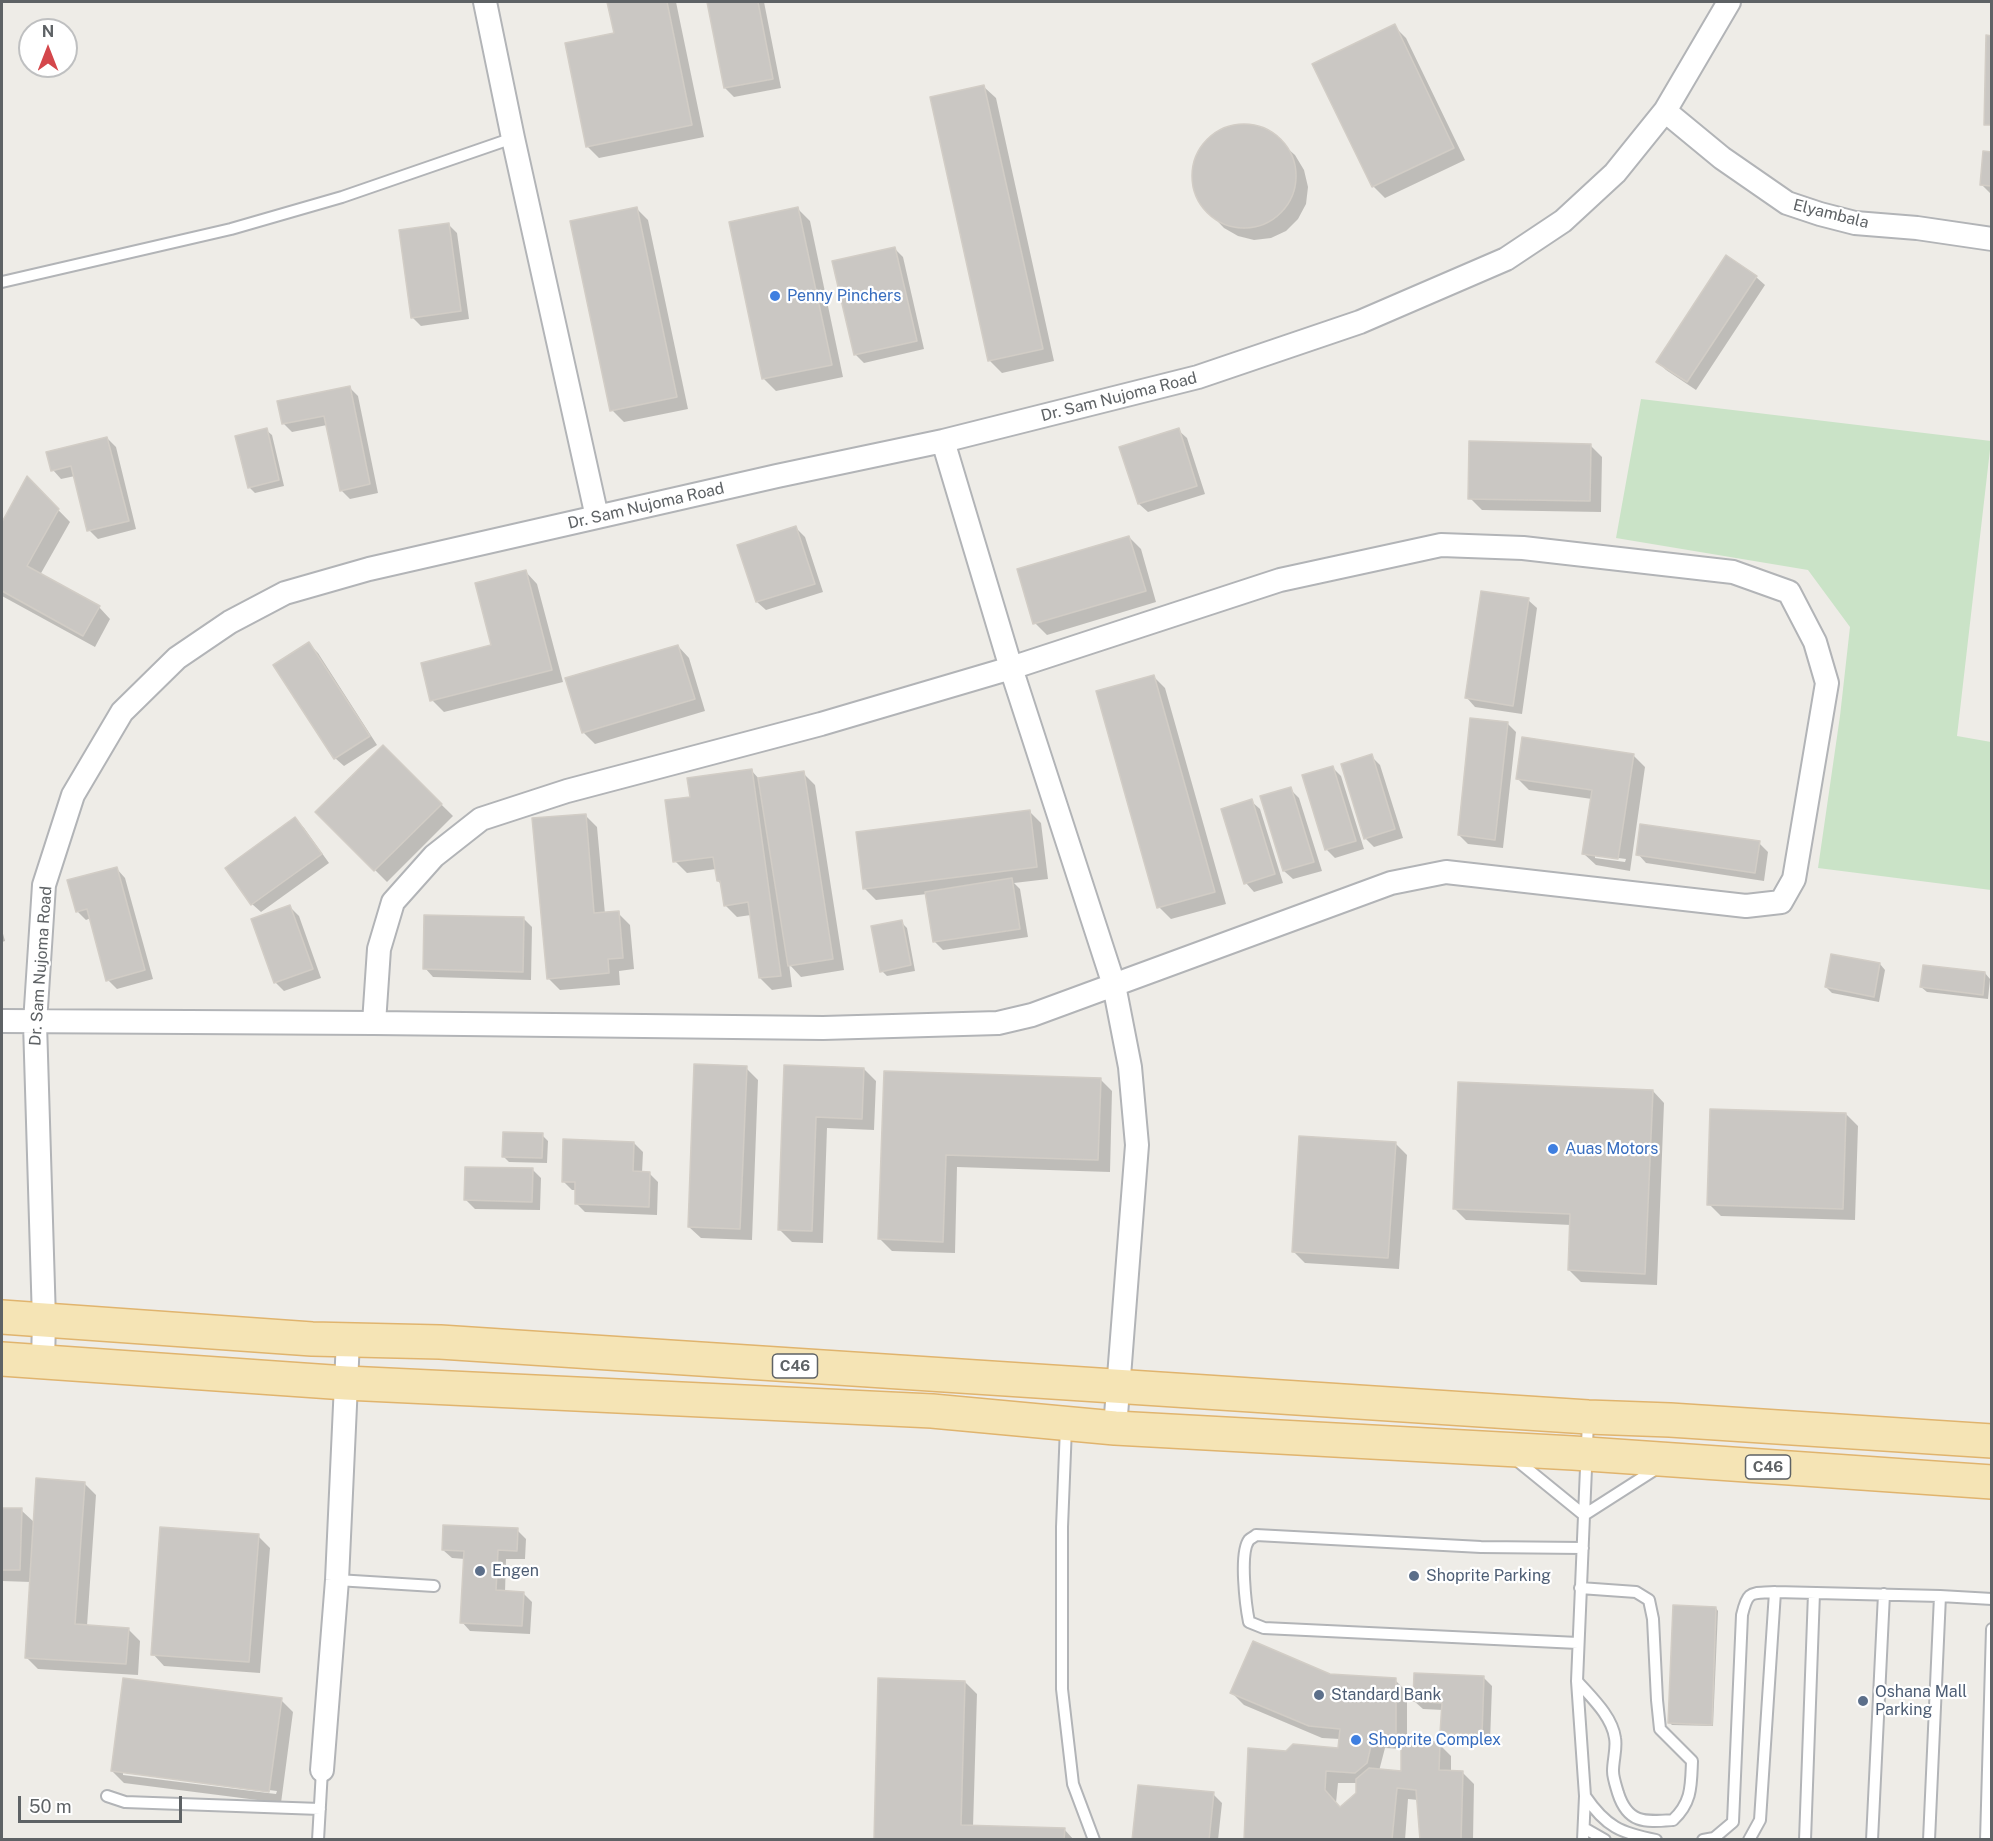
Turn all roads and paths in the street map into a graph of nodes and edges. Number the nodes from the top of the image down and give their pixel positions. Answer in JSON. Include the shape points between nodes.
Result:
{"nodes":[{"id":1,"x":485,"y":2,"type":"edge"},
{"id":2,"x":1729,"y":2,"type":"edge"},
{"id":3,"x":1665,"y":111,"type":"junction"},
{"id":4,"x":513,"y":138,"type":"junction"},
{"id":5,"x":1992,"y":239,"type":"edge"},
{"id":6,"x":2,"y":282,"type":"edge"},
{"id":7,"x":943,"y":441,"type":"junction"},
{"id":8,"x":597,"y":517,"type":"junction"},
{"id":9,"x":1011,"y":668,"type":"junction"},
{"id":10,"x":1114,"y":985,"type":"junction"},
{"id":11,"x":2,"y":1021,"type":"edge"},
{"id":12,"x":35,"y":1023,"type":"junction"},
{"id":13,"x":374,"y":1023,"type":"junction"},
{"id":14,"x":2,"y":1317,"type":"edge"},
{"id":15,"x":44,"y":1320,"type":"junction"},
{"id":16,"x":348,"y":1340,"type":"junction"},
{"id":17,"x":2,"y":1359,"type":"edge"},
{"id":18,"x":43,"y":1362,"type":"junction"},
{"id":19,"x":346,"y":1383,"type":"junction"},
{"id":20,"x":1118,"y":1386,"type":"junction"},
{"id":21,"x":1588,"y":1418,"type":"junction"},
{"id":22,"x":1066,"y":1423,"type":"junction"},
{"id":23,"x":1115,"y":1428,"type":"junction"},
{"id":24,"x":1670,"y":1441,"type":"junction"},
{"id":25,"x":1992,"y":1442,"type":"edge"},
{"id":26,"x":1505,"y":1450,"type":"junction"},
{"id":27,"x":1587,"y":1455,"type":"junction"},
{"id":28,"x":1992,"y":1482,"type":"edge"},
{"id":29,"x":1584,"y":1515,"type":"junction"},
{"id":30,"x":1583,"y":1548,"type":"junction"},
{"id":31,"x":338,"y":1580,"type":"junction"},
{"id":32,"x":435,"y":1586,"type":"dead end"},
{"id":33,"x":1580,"y":1588,"type":"junction"},
{"id":34,"x":1775,"y":1592,"type":"junction"},
{"id":35,"x":1814,"y":1593,"type":"junction"},
{"id":36,"x":1884,"y":1594,"type":"junction"},
{"id":37,"x":1941,"y":1596,"type":"junction"},
{"id":38,"x":1992,"y":1599,"type":"edge"},
{"id":39,"x":1992,"y":1629,"type":"edge"},
{"id":40,"x":1578,"y":1643,"type":"junction"},
{"id":41,"x":1577,"y":1681,"type":"junction"},
{"id":42,"x":322,"y":1770,"type":"joint"},
{"id":43,"x":107,"y":1796,"type":"dead end"},
{"id":44,"x":1585,"y":1796,"type":"junction"},
{"id":45,"x":320,"y":1809,"type":"junction"},
{"id":46,"x":1584,"y":1834,"type":"edge"},
{"id":47,"x":318,"y":1839,"type":"edge"},
{"id":48,"x":1094,"y":1839,"type":"edge"},
{"id":49,"x":1605,"y":1839,"type":"edge"},
{"id":50,"x":1656,"y":1839,"type":"edge"},
{"id":51,"x":1703,"y":1839,"type":"edge"},
{"id":52,"x":1749,"y":1839,"type":"edge"},
{"id":53,"x":1805,"y":1839,"type":"edge"},
{"id":54,"x":1872,"y":1839,"type":"edge"},
{"id":55,"x":1929,"y":1839,"type":"edge"},
{"id":56,"x":1986,"y":1839,"type":"edge"}],
"edges":[{"from":1,"to":4,"type":"street"},
{"from":2,"to":3,"type":"street","name":"Dr. Sam Nujoma Road"},
{"from":3,"to":5,"type":"street","name":"Elyambala","via":[[1722,158],[1787,203],[1854,223]]},
{"from":3,"to":7,"type":"street","name":"Dr. Sam Nujoma Road","via":[[1615,173],[1563,221],[1506,259],[1360,322],[1198,377]]},
{"from":4,"to":6,"type":"lane","via":[[342,197],[231,229]]},
{"from":4,"to":8,"type":"street"},
{"from":7,"to":8,"type":"street","name":"Dr. Sam Nujoma Road"},
{"from":7,"to":9,"type":"street"},
{"from":8,"to":12,"type":"street","name":"Dr. Sam Nujoma Road","via":[[369,569],[285,593],[230,622],[177,658],[122,712],[73,795],[44,885]]},
{"from":9,"to":10,"type":"street"},
{"from":9,"to":10,"type":"street","via":[[1280,580],[1442,545],[1523,548],[1733,572],[1789,592],[1815,642],[1827,683],[1794,879],[1781,902],[1746,906],[1446,872],[1391,883]]},
{"from":9,"to":13,"type":"street","via":[[821,724],[567,791],[481,819],[434,856],[393,902],[379,949]]},
{"from":10,"to":13,"type":"street","via":[[1017,1019],[979,1025],[823,1028]]},
{"from":10,"to":20,"type":"street","via":[[1130,1067],[1137,1145]]},
{"from":11,"to":12,"type":"street"},
{"from":12,"to":13,"type":"street"},
{"from":12,"to":15,"type":"street","name":"Dr. Sam Nujoma Road"},
{"from":14,"to":15,"type":"main road","number":"C46"},
{"from":15,"to":16,"type":"main road","number":"C46"},
{"from":15,"to":18,"type":"street","name":"Dr. Sam Nujoma Road"},
{"from":16,"to":19,"type":"street"},
{"from":16,"to":20,"type":"main road","number":"C46","via":[[440,1342]]},
{"from":17,"to":18,"type":"main road","number":"C46"},
{"from":18,"to":19,"type":"main road","number":"C46"},
{"from":19,"to":22,"type":"main road","number":"C46","via":[[932,1411]]},
{"from":19,"to":31,"type":"street"},
{"from":20,"to":21,"type":"main road","number":"C46"},
{"from":20,"to":23,"type":"street"},
{"from":21,"to":24,"type":"main road","number":"C46"},
{"from":21,"to":27,"type":"lane"},
{"from":22,"to":23,"type":"main road","number":"C46"},
{"from":22,"to":48,"type":"lane","via":[[1062,1689],[1073,1784]]},
{"from":23,"to":26,"type":"main road","number":"C46"},
{"from":24,"to":25,"type":"main road","number":"C46"},
{"from":24,"to":27,"type":"main road","number":"C46"},
{"from":24,"to":28,"type":"main road","number":"C46"},
{"from":24,"to":29,"type":"lane"},
{"from":26,"to":27,"type":"main road","number":"C46"},
{"from":26,"to":29,"type":"lane"},
{"from":27,"to":29,"type":"lane"},
{"from":29,"to":30,"type":"lane"},
{"from":30,"to":33,"type":"lane"},
{"from":30,"to":40,"type":"lane","via":[[1481,1547],[1256,1535],[1248,1541],[1244,1552],[1245,1603],[1250,1622],[1264,1628]]},
{"from":31,"to":32,"type":"lane"},
{"from":31,"to":42,"type":"street"},
{"from":33,"to":40,"type":"lane"},
{"from":33,"to":41,"type":"lane","via":[[1636,1592],[1649,1600],[1660,1729],[1692,1761],[1685,1809],[1673,1820],[1637,1819],[1623,1808],[1613,1774],[1615,1738],[1598,1704]]},
{"from":34,"to":35,"type":"lane"},
{"from":34,"to":51,"type":"lane","via":[[1750,1594],[1745,1599],[1733,1822],[1714,1838]]},
{"from":34,"to":52,"type":"lane","via":[[1760,1820]]},
{"from":35,"to":36,"type":"lane"},
{"from":35,"to":53,"type":"lane"},
{"from":36,"to":37,"type":"lane"},
{"from":36,"to":54,"type":"lane"},
{"from":37,"to":38,"type":"lane"},
{"from":37,"to":55,"type":"lane"},
{"from":39,"to":56,"type":"lane"},
{"from":40,"to":41,"type":"lane"},
{"from":41,"to":44,"type":"lane"},
{"from":42,"to":45,"type":"lane"},
{"from":43,"to":45,"type":"lane","via":[[125,1802]]},
{"from":44,"to":46,"type":"lane"},
{"from":44,"to":50,"type":"lane","via":[[1612,1826],[1626,1834]]},
{"from":45,"to":47,"type":"lane"},
{"from":46,"to":49,"type":"lane"}]}
